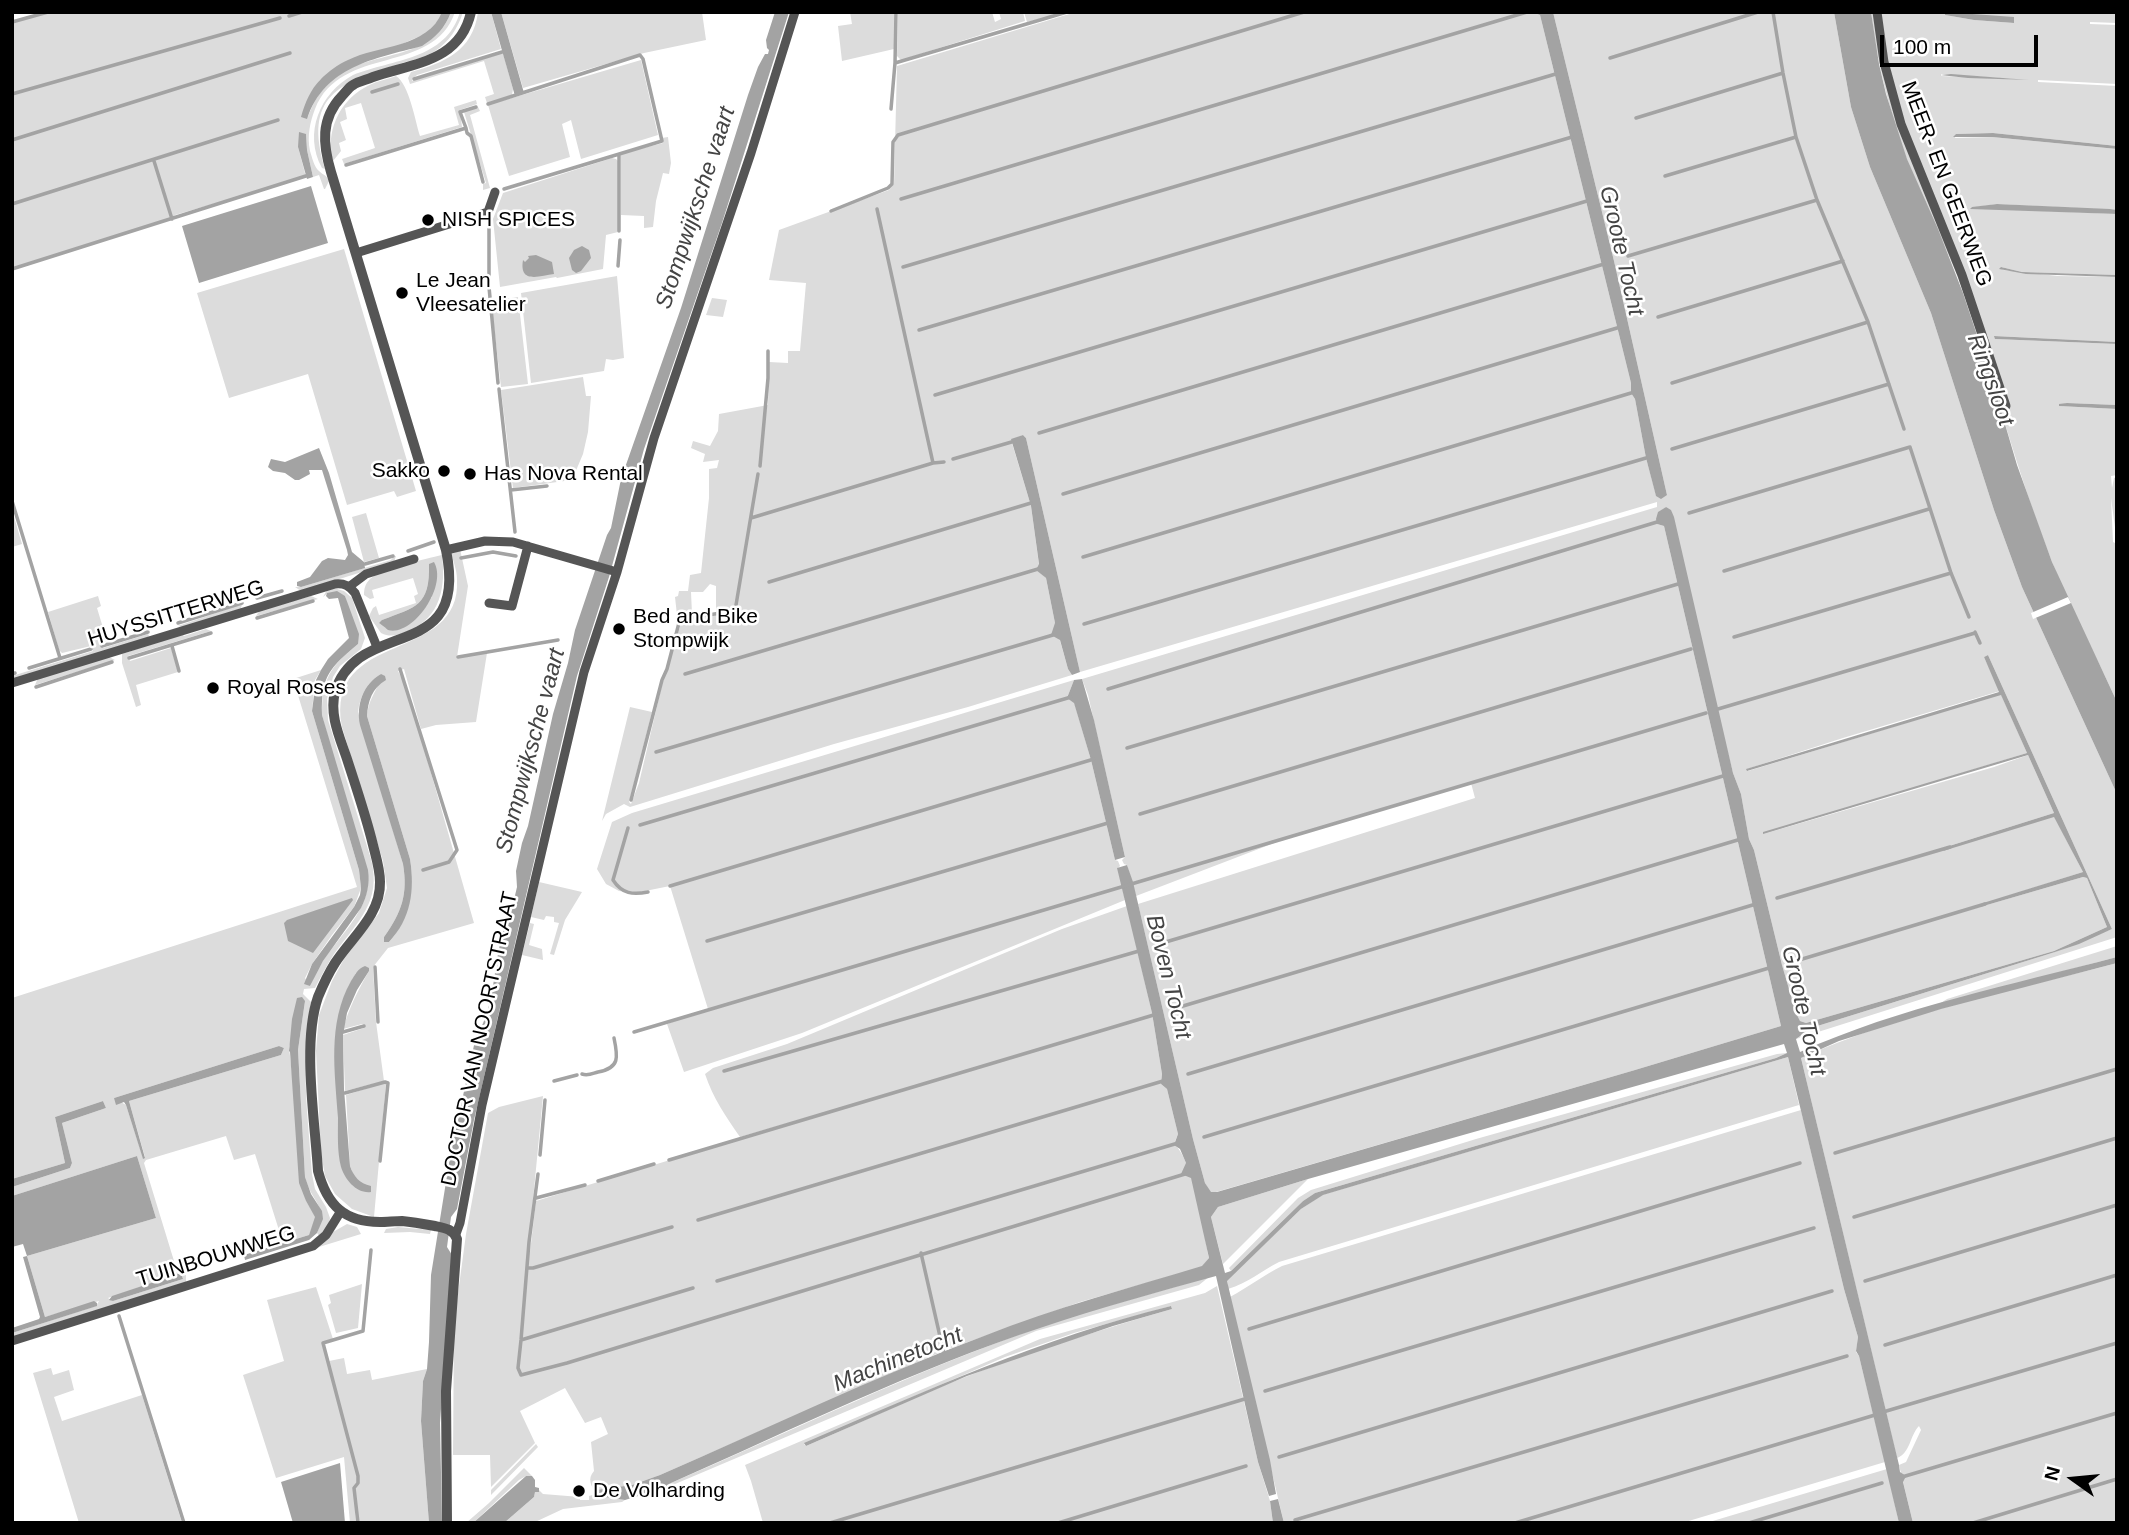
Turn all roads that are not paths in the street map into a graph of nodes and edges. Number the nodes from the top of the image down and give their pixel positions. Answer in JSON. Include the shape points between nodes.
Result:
{"nodes":[{"id":1,"x":471,"y":12,"type":"edge"},
{"id":2,"x":795,"y":12,"type":"edge"},
{"id":3,"x":1877,"y":12,"type":"edge"},
{"id":4,"x":495,"y":192,"type":"dead end"},
{"id":5,"x":356,"y":253,"type":"junction"},
{"id":6,"x":2006,"y":406,"type":"dead end"},
{"id":7,"x":528,"y":546,"type":"junction"},
{"id":8,"x":446,"y":550,"type":"junction"},
{"id":9,"x":415,"y":559,"type":"dead end"},
{"id":10,"x":614,"y":571,"type":"junction"},
{"id":11,"x":350,"y":586,"type":"junction"},
{"id":12,"x":489,"y":603,"type":"dead end"},
{"id":13,"x":377,"y":648,"type":"junction"},
{"id":14,"x":12,"y":682,"type":"edge"},
{"id":15,"x":341,"y":1211,"type":"junction"},
{"id":16,"x":453,"y":1232,"type":"junction"},
{"id":17,"x":12,"y":1341,"type":"edge"},
{"id":18,"x":447,"y":1523,"type":"edge"}],
"edges":[{"from":1,"to":5,"type":"street","via":[[465,30],[447,50],[426,62],[353,85],[328,116],[327,157]]},
{"from":2,"to":10,"type":"street","name":"DOCTOR VAN NOORTSTRAAT"},
{"from":3,"to":6,"type":"street","name":"MEER- EN GEERWEG","via":[[1884,62],[1901,124],[1966,285]]},
{"from":4,"to":5,"type":"street","via":[[488,212]]},
{"from":5,"to":8,"type":"street"},
{"from":7,"to":8,"type":"street","via":[[485,541]]},
{"from":7,"to":10,"type":"street"},
{"from":7,"to":12,"type":"street","via":[[512,606]]},
{"from":8,"to":13,"type":"street","via":[[449,592],[441,612],[423,630]]},
{"from":9,"to":11,"type":"street","name":"HUYSSITTERWEG","via":[[366,574]]},
{"from":10,"to":16,"type":"street","name":"DOCTOR VAN NOORTSTRAAT","via":[[572,716],[482,1105],[460,1223]]},
{"from":11,"to":13,"type":"street"},
{"from":11,"to":14,"type":"street","name":"HUYSSITTERWEG","via":[[335,583]]},
{"from":13,"to":15,"type":"street","via":[[344,673],[335,693],[334,720],[371,837],[380,893],[371,914],[326,978],[311,1031],[318,1171],[322,1188]]},
{"from":15,"to":16,"type":"street","via":[[360,1221],[401,1221]]},
{"from":15,"to":17,"type":"street","name":"TUINBOUWWEG","via":[[313,1246]]},
{"from":16,"to":18,"type":"street","name":"DOCTOR VAN NOORTSTRAAT","via":[[458,1246],[446,1391]]}]}
